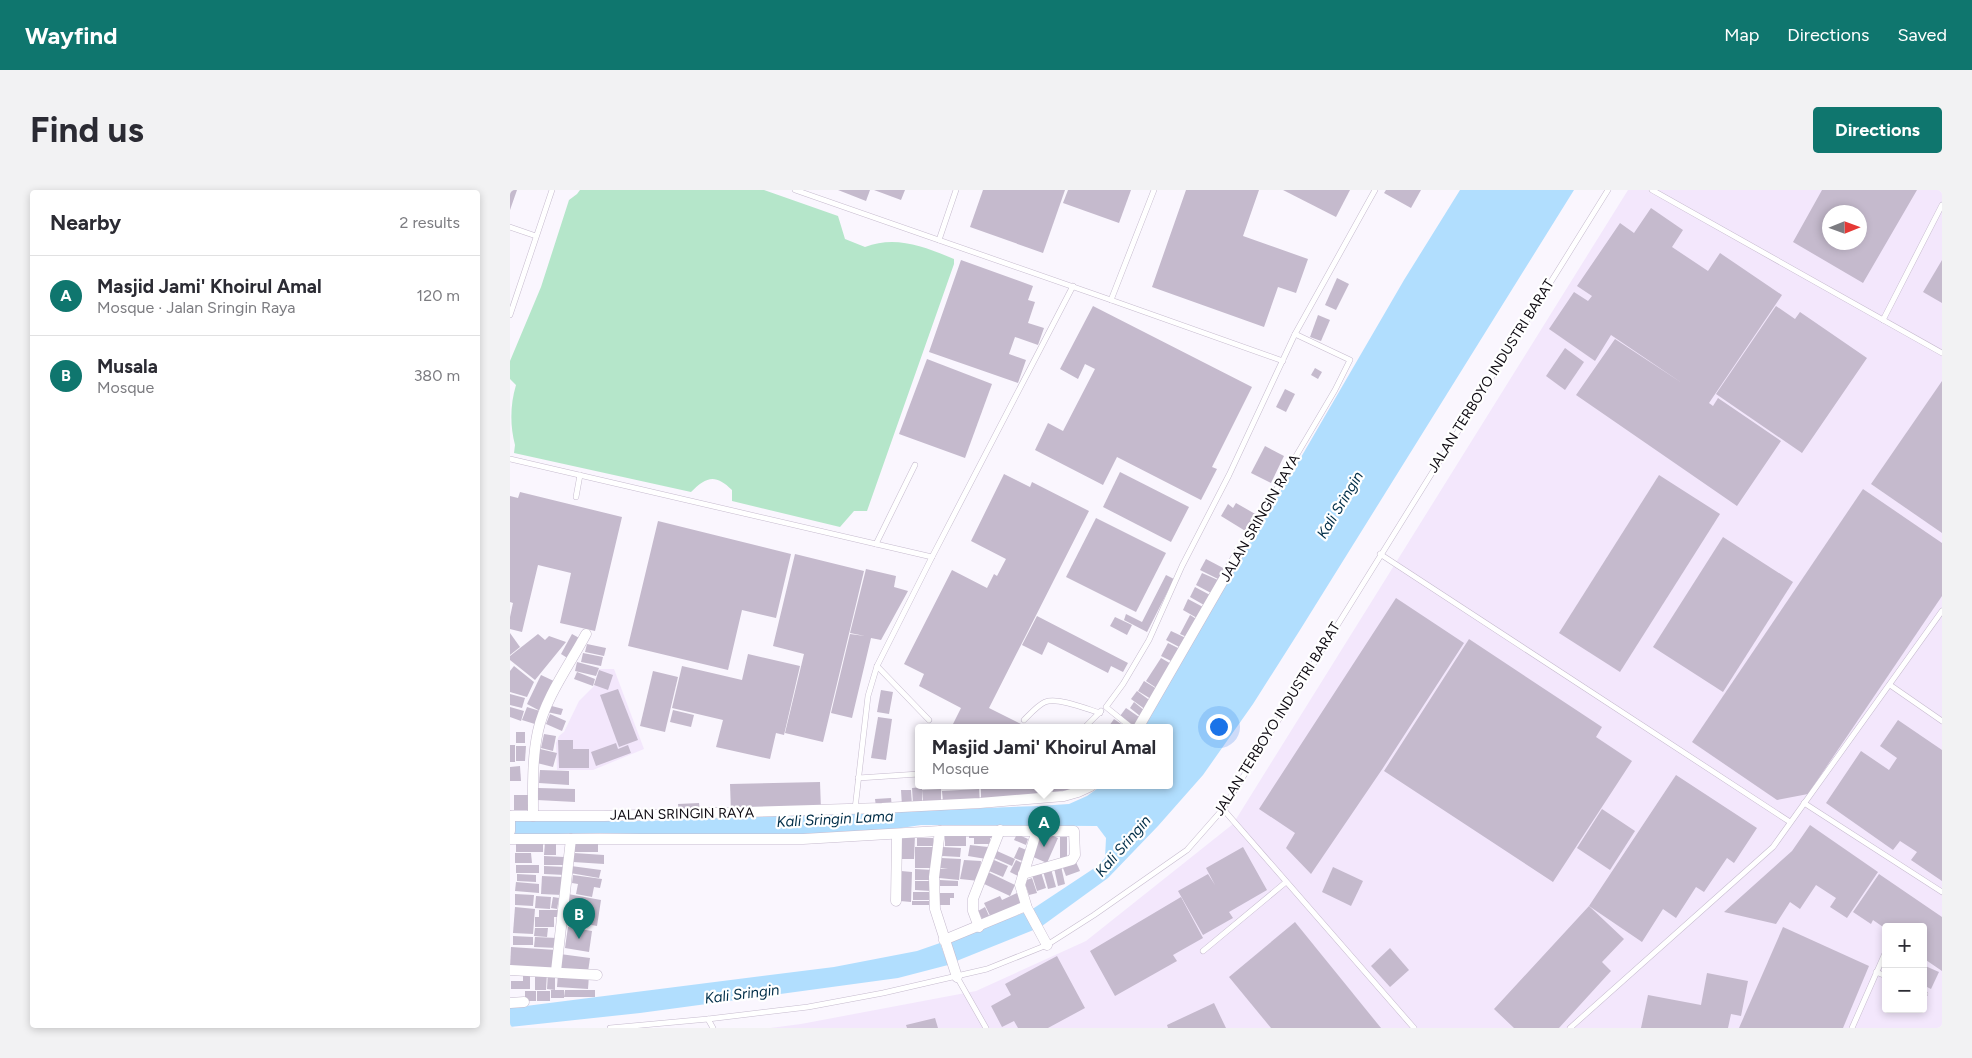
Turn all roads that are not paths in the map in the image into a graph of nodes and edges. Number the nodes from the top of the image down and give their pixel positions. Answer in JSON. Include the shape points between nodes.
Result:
{"nodes":[{"id":1,"x":552,"y":190,"type":"edge"},
{"id":2,"x":795,"y":190,"type":"edge"},
{"id":3,"x":956,"y":190,"type":"edge"},
{"id":4,"x":1154,"y":190,"type":"edge"},
{"id":5,"x":1375,"y":190,"type":"edge"},
{"id":6,"x":1608,"y":190,"type":"edge"},
{"id":7,"x":1652,"y":190,"type":"edge"},
{"id":8,"x":1942,"y":205,"type":"edge"},
{"id":9,"x":510,"y":227,"type":"edge"},
{"id":10,"x":536,"y":236,"type":"junction"},
{"id":11,"x":939,"y":240,"type":"junction"},
{"id":12,"x":1073,"y":286,"type":"junction"},
{"id":13,"x":1111,"y":300,"type":"junction"},
{"id":14,"x":510,"y":315,"type":"edge"},
{"id":15,"x":1883,"y":320,"type":"junction"},
{"id":16,"x":1295,"y":334,"type":"junction"},
{"id":17,"x":1942,"y":353,"type":"edge"},
{"id":18,"x":1283,"y":361,"type":"junction"},
{"id":19,"x":510,"y":459,"type":"edge"},
{"id":20,"x":915,"y":465,"type":"dead end"},
{"id":21,"x":580,"y":475,"type":"junction"},
{"id":22,"x":576,"y":497,"type":"dead end"},
{"id":23,"x":876,"y":544,"type":"junction"},
{"id":24,"x":1240,"y":550,"type":"joint"},
{"id":25,"x":1380,"y":554,"type":"junction"},
{"id":26,"x":932,"y":557,"type":"junction"},
{"id":27,"x":1942,"y":611,"type":"edge"},
{"id":28,"x":586,"y":634,"type":"dead end"},
{"id":29,"x":877,"y":666,"type":"junction"},
{"id":30,"x":1890,"y":685,"type":"junction"},
{"id":31,"x":1106,"y":707,"type":"junction"},
{"id":32,"x":1100,"y":712,"type":"junction"},
{"id":33,"x":929,"y":720,"type":"dead end"},
{"id":34,"x":1024,"y":720,"type":"dead end"},
{"id":35,"x":1942,"y":721,"type":"edge"},
{"id":36,"x":1088,"y":724,"type":"edge"},
{"id":37,"x":1127,"y":724,"type":"edge"},
{"id":38,"x":1140,"y":724,"type":"edge"},
{"id":39,"x":915,"y":774,"type":"edge"},
{"id":40,"x":858,"y":778,"type":"junction"},
{"id":41,"x":1084,"y":789,"type":"edge"},
{"id":42,"x":1804,"y":803,"type":"junction"},
{"id":43,"x":855,"y":809,"type":"junction"},
{"id":44,"x":1222,"y":809,"type":"junction"},
{"id":45,"x":510,"y":816,"type":"edge"},
{"id":46,"x":533,"y":816,"type":"junction"},
{"id":47,"x":1790,"y":822,"type":"junction"},
{"id":48,"x":1000,"y":830,"type":"junction"},
{"id":49,"x":1037,"y":830,"type":"junction"},
{"id":50,"x":940,"y":831,"type":"junction"},
{"id":51,"x":510,"y":833,"type":"edge"},
{"id":52,"x":897,"y":834,"type":"junction"},
{"id":53,"x":571,"y":839,"type":"junction"},
{"id":54,"x":510,"y":840,"type":"edge"},
{"id":55,"x":1023,"y":874,"type":"junction"},
{"id":56,"x":1286,"y":882,"type":"junction"},
{"id":57,"x":1942,"y":892,"type":"edge"},
{"id":58,"x":896,"y":901,"type":"dead end"},
{"id":59,"x":1027,"y":907,"type":"junction"},
{"id":60,"x":979,"y":927,"type":"junction"},
{"id":61,"x":1045,"y":941,"type":"junction"},
{"id":62,"x":944,"y":942,"type":"junction"},
{"id":63,"x":1203,"y":951,"type":"dead end"},
{"id":64,"x":1882,"y":959,"type":"edge"},
{"id":65,"x":510,"y":970,"type":"edge"},
{"id":66,"x":556,"y":971,"type":"junction"},
{"id":67,"x":1876,"y":972,"type":"junction"},
{"id":68,"x":955,"y":973,"type":"junction"},
{"id":69,"x":597,"y":974,"type":"dead end"},
{"id":70,"x":1882,"y":974,"type":"edge"},
{"id":71,"x":524,"y":1002,"type":"dead end"},
{"id":72,"x":510,"y":1003,"type":"edge"},
{"id":73,"x":708,"y":1020,"type":"junction"},
{"id":74,"x":610,"y":1028,"type":"edge"},
{"id":75,"x":713,"y":1028,"type":"edge"},
{"id":76,"x":986,"y":1028,"type":"edge"},
{"id":77,"x":1414,"y":1028,"type":"edge"},
{"id":78,"x":1570,"y":1028,"type":"edge"},
{"id":79,"x":1852,"y":1028,"type":"edge"}],
"edges":[{"from":1,"to":10,"type":"lane"},
{"from":2,"to":11,"type":"lane"},
{"from":3,"to":11,"type":"lane"},
{"from":4,"to":13,"type":"lane"},
{"from":5,"to":16,"type":"lane"},
{"from":6,"to":25,"type":"lane","name":"JALAN TERBOYO INDUSTRI BARAT"},
{"from":7,"to":15,"type":"lane"},
{"from":8,"to":15,"type":"lane"},
{"from":9,"to":10,"type":"lane"},
{"from":10,"to":14,"type":"lane"},
{"from":11,"to":12,"type":"lane"},
{"from":12,"to":13,"type":"lane"},
{"from":12,"to":26,"type":"lane"},
{"from":13,"to":18,"type":"lane"},
{"from":15,"to":17,"type":"lane"},
{"from":16,"to":18,"type":"lane"},
{"from":16,"to":24,"type":"lane","name":"JALAN SRINGIN RAYA","via":[[1350,360]]},
{"from":18,"to":31,"type":"lane","via":[[1149,640]]},
{"from":19,"to":21,"type":"lane"},
{"from":20,"to":23,"type":"lane"},
{"from":21,"to":22,"type":"lane"},
{"from":21,"to":23,"type":"lane"},
{"from":23,"to":26,"type":"lane"},
{"from":24,"to":38,"type":"street","name":"JALAN SRINGIN RAYA"},
{"from":25,"to":44,"type":"lane","name":"JALAN TERBOYO INDUSTRI BARAT"},
{"from":25,"to":47,"type":"lane"},
{"from":26,"to":29,"type":"lane"},
{"from":27,"to":30,"type":"lane"},
{"from":28,"to":46,"type":"street","via":[[538,730]]},
{"from":29,"to":33,"type":"lane"},
{"from":29,"to":40,"type":"lane","via":[[868,696]]},
{"from":30,"to":35,"type":"lane"},
{"from":30,"to":42,"type":"lane"},
{"from":31,"to":32,"type":"lane"},
{"from":31,"to":37,"type":"lane"},
{"from":32,"to":34,"type":"lane","via":[[1050,701],[1044,702]]},
{"from":32,"to":36,"type":"lane"},
{"from":39,"to":40,"type":"lane"},
{"from":40,"to":43,"type":"lane"},
{"from":41,"to":43,"type":"street","name":"JALAN SRINGIN RAYA","via":[[1052,797]]},
{"from":42,"to":47,"type":"lane"},
{"from":42,"to":57,"type":"lane"},
{"from":43,"to":46,"type":"street","name":"JALAN SRINGIN RAYA"},
{"from":44,"to":56,"type":"lane"},
{"from":44,"to":61,"type":"lane","name":"JALAN TERBOYO INDUSTRI BARAT","via":[[1187,850],[1102,910]]},
{"from":45,"to":46,"type":"street","name":"JALAN SRINGIN RAYA"},
{"from":45,"to":51,"type":"street"},
{"from":47,"to":78,"type":"lane","via":[[1773,847]]},
{"from":48,"to":49,"type":"street"},
{"from":48,"to":50,"type":"street"},
{"from":48,"to":60,"type":"street","via":[[973,899]]},
{"from":49,"to":55,"type":"street"},
{"from":49,"to":55,"type":"street","via":[[1074,831],[1074,858]]},
{"from":50,"to":52,"type":"street"},
{"from":50,"to":62,"type":"street","via":[[934,895]]},
{"from":51,"to":54,"type":"street"},
{"from":52,"to":53,"type":"street","via":[[803,839]]},
{"from":52,"to":58,"type":"street"},
{"from":53,"to":54,"type":"street"},
{"from":53,"to":66,"type":"street"},
{"from":55,"to":59,"type":"street","via":[[1020,885]]},
{"from":56,"to":63,"type":"lane"},
{"from":56,"to":77,"type":"lane"},
{"from":59,"to":60,"type":"street"},
{"from":59,"to":61,"type":"street"},
{"from":60,"to":62,"type":"street"},
{"from":61,"to":68,"type":"lane","name":"JALAN TERBOYO INDUSTRI BARAT","via":[[987,969]]},
{"from":62,"to":68,"type":"street"},
{"from":64,"to":67,"type":"lane"},
{"from":65,"to":66,"type":"street"},
{"from":66,"to":69,"type":"street"},
{"from":67,"to":70,"type":"lane"},
{"from":67,"to":79,"type":"lane"},
{"from":68,"to":73,"type":"lane","name":"JALAN TERBOYO INDUSTRI BARAT","via":[[883,993]]},
{"from":68,"to":76,"type":"lane"},
{"from":71,"to":72,"type":"street"},
{"from":73,"to":74,"type":"lane","name":"JALAN TERBOYO INDUSTRI BARAT"},
{"from":73,"to":75,"type":"lane"}]}
